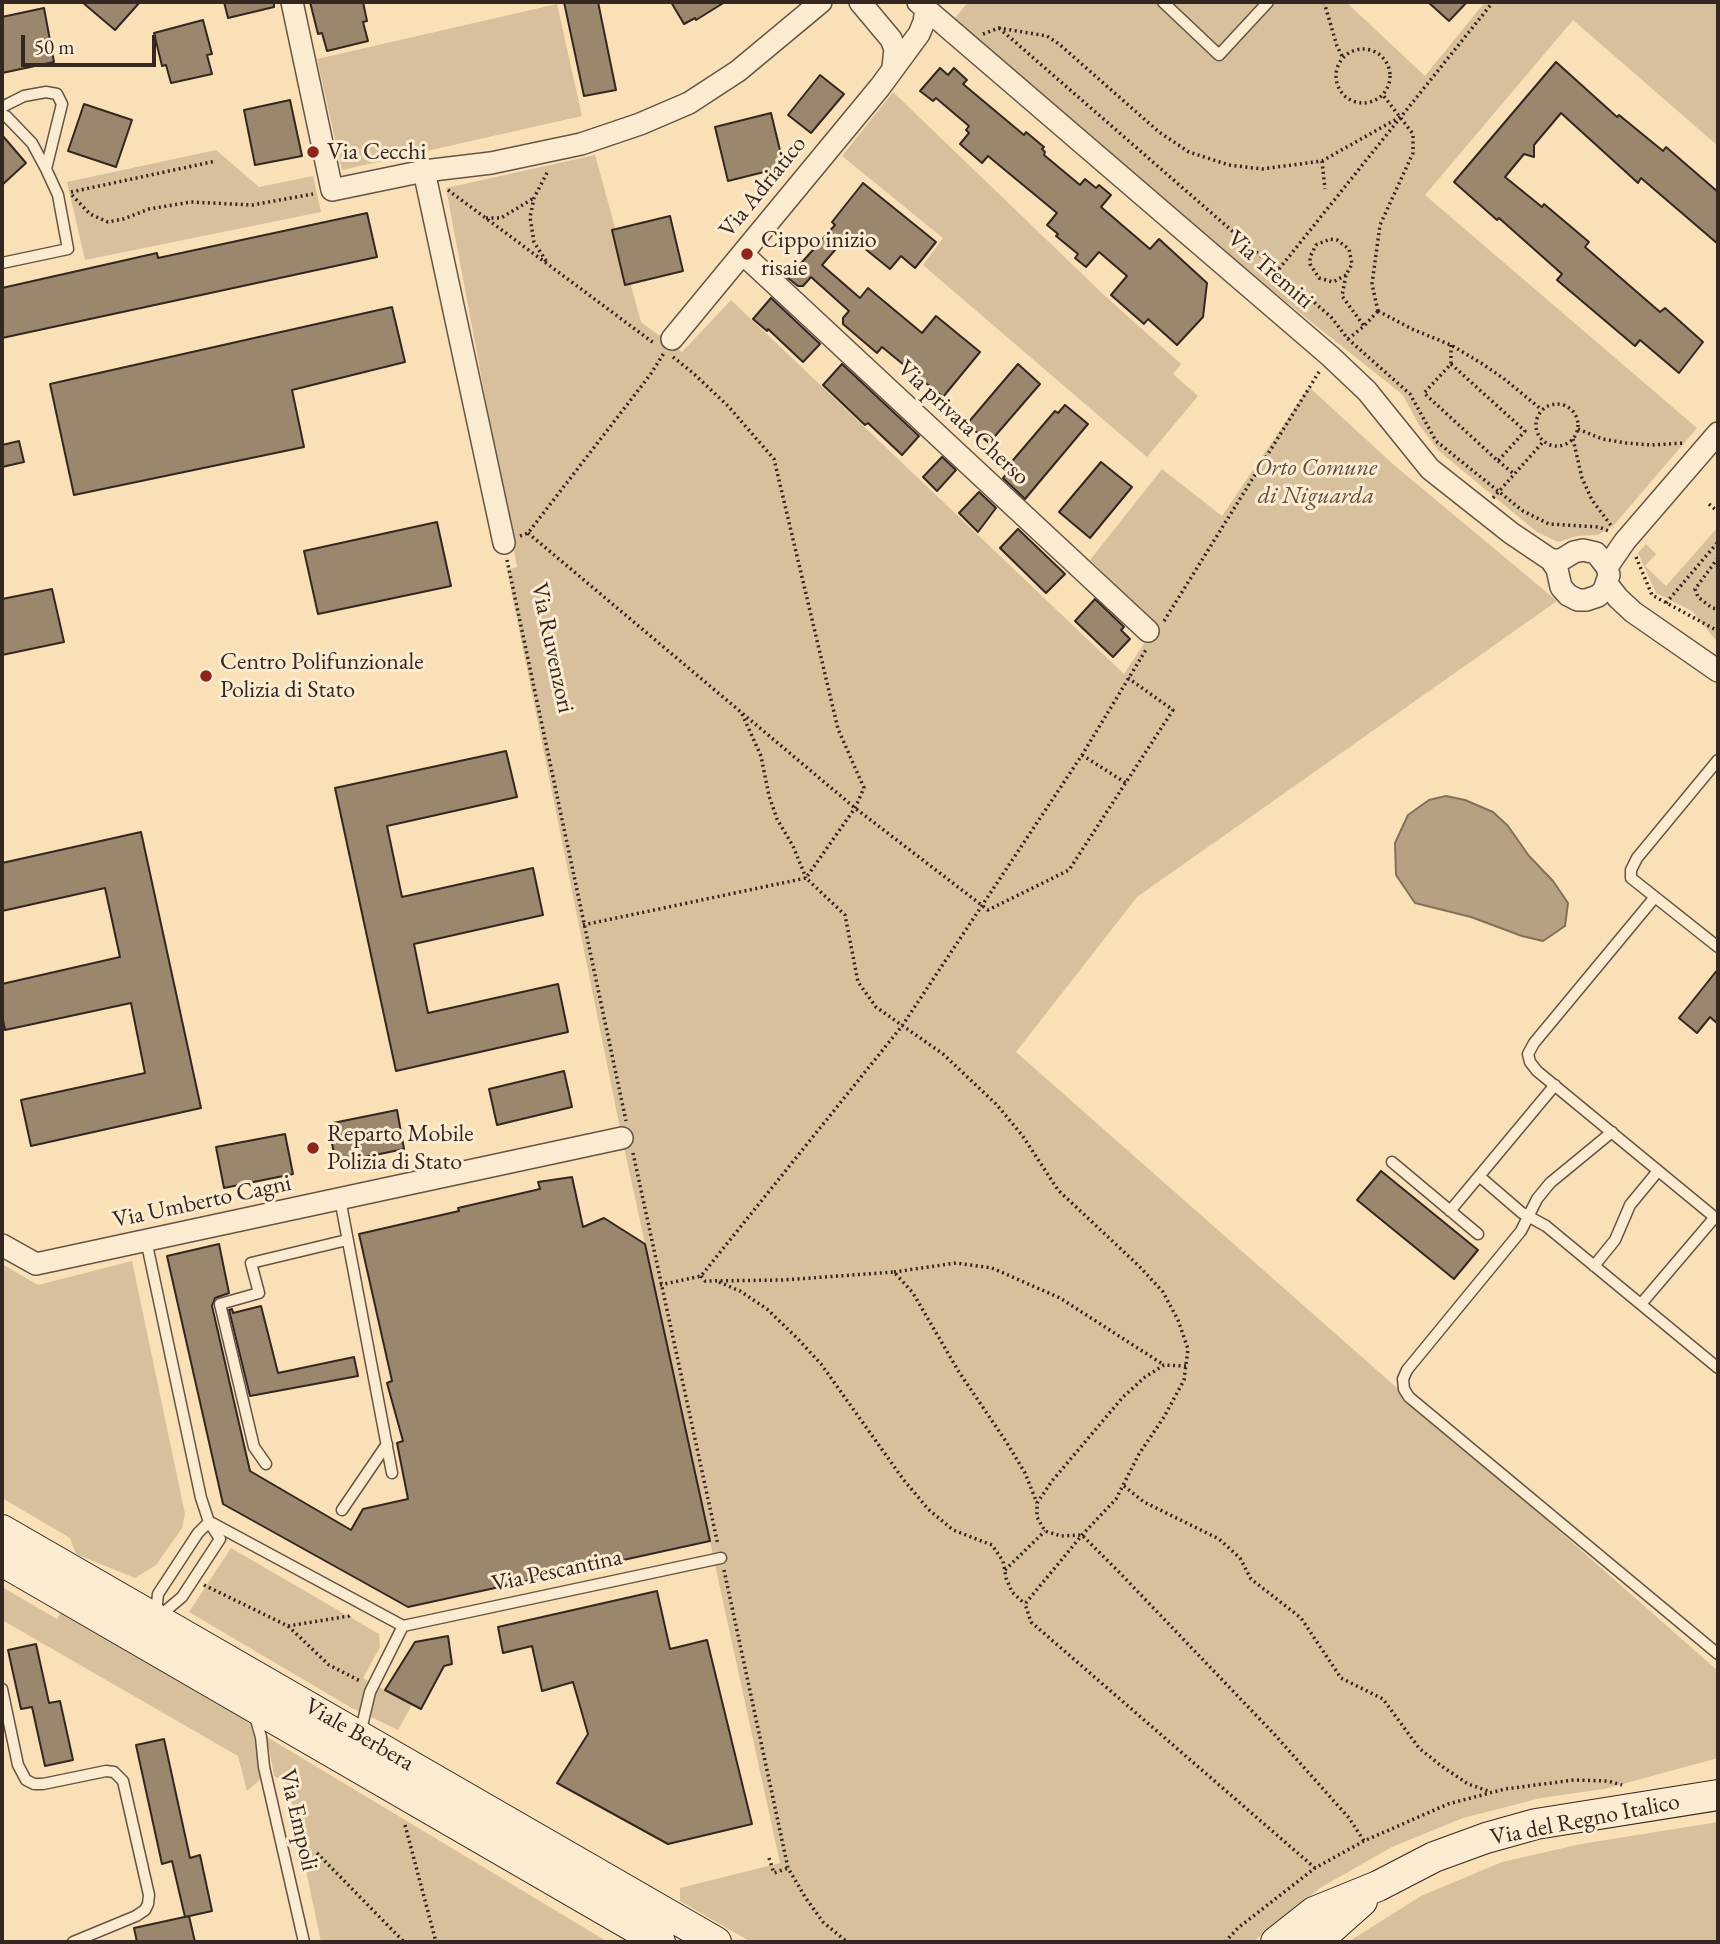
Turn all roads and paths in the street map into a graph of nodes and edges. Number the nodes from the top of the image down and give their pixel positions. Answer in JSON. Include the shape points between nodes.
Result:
{"nodes":[{"id":1,"x":292,"y":2,"type":"edge"},
{"id":2,"x":821,"y":2,"type":"edge"},
{"id":3,"x":860,"y":2,"type":"edge"},
{"id":4,"x":1163,"y":2,"type":"edge"},
{"id":5,"x":1268,"y":2,"type":"edge"},
{"id":6,"x":1324,"y":2,"type":"edge"},
{"id":7,"x":1493,"y":2,"type":"edge"},
{"id":8,"x":922,"y":5,"type":"edge"},
{"id":9,"x":946,"y":26,"type":"junction"},
{"id":10,"x":999,"y":28,"type":"junction"},
{"id":11,"x":919,"y":34,"type":"junction"},
{"id":12,"x":983,"y":34,"type":"dead end"},
{"id":13,"x":891,"y":39,"type":"junction"},
{"id":14,"x":1343,"y":58,"type":"junction"},
{"id":15,"x":893,"y":67,"type":"junction"},
{"id":16,"x":1382,"y":94,"type":"junction"},
{"id":17,"x":2,"y":107,"type":"edge"},
{"id":18,"x":2,"y":115,"type":"edge"},
{"id":19,"x":1402,"y":117,"type":"junction"},
{"id":20,"x":562,"y":148,"type":"junction"},
{"id":21,"x":216,"y":161,"type":"dead end"},
{"id":22,"x":1322,"y":161,"type":"junction"},
{"id":23,"x":46,"y":169,"type":"junction"},
{"id":24,"x":424,"y":170,"type":"junction"},
{"id":25,"x":1325,"y":189,"type":"dead end"},
{"id":26,"x":332,"y":190,"type":"junction"},
{"id":27,"x":64,"y":193,"type":"junction"},
{"id":28,"x":534,"y":198,"type":"junction"},
{"id":29,"x":486,"y":218,"type":"junction"},
{"id":30,"x":743,"y":254,"type":"junction"},
{"id":31,"x":2,"y":263,"type":"edge"},
{"id":32,"x":548,"y":265,"type":"junction"},
{"id":33,"x":1279,"y":270,"type":"junction"},
{"id":34,"x":1346,"y":275,"type":"junction"},
{"id":35,"x":1378,"y":312,"type":"junction"},
{"id":36,"x":1364,"y":326,"type":"junction"},
{"id":37,"x":1348,"y":339,"type":"junction"},
{"id":38,"x":1342,"y":344,"type":"dead end"},
{"id":39,"x":668,"y":345,"type":"junction"},
{"id":40,"x":1451,"y":345,"type":"junction"},
{"id":41,"x":1451,"y":364,"type":"junction"},
{"id":42,"x":1322,"y":367,"type":"dead end"},
{"id":43,"x":1542,"y":411,"type":"junction"},
{"id":44,"x":1578,"y":429,"type":"junction"},
{"id":45,"x":1716,"y":436,"type":"edge"},
{"id":46,"x":1573,"y":439,"type":"junction"},
{"id":47,"x":1543,"y":442,"type":"junction"},
{"id":48,"x":1498,"y":460,"type":"junction"},
{"id":49,"x":1514,"y":474,"type":"junction"},
{"id":50,"x":1499,"y":491,"type":"junction"},
{"id":51,"x":1709,"y":504,"type":"dead end"},
{"id":52,"x":1718,"y":513,"type":"edge"},
{"id":53,"x":1599,"y":527,"type":"dead end"},
{"id":54,"x":528,"y":533,"type":"junction"},
{"id":55,"x":1623,"y":540,"type":"junction"},
{"id":56,"x":1718,"y":542,"type":"edge"},
{"id":57,"x":504,"y":543,"type":"junction"},
{"id":58,"x":1718,"y":558,"type":"edge"},
{"id":59,"x":1558,"y":564,"type":"junction"},
{"id":60,"x":1606,"y":580,"type":"junction"},
{"id":61,"x":1665,"y":604,"type":"junction"},
{"id":62,"x":1718,"y":609,"type":"edge"},
{"id":63,"x":1660,"y":610,"type":"dead end"},
{"id":64,"x":1718,"y":631,"type":"edge"},
{"id":65,"x":1153,"y":634,"type":"junction"},
{"id":66,"x":1718,"y":671,"type":"edge"},
{"id":67,"x":1128,"y":678,"type":"junction"},
{"id":68,"x":742,"y":713,"type":"junction"},
{"id":69,"x":1082,"y":755,"type":"junction"},
{"id":70,"x":1718,"y":760,"type":"edge"},
{"id":71,"x":1126,"y":783,"type":"junction"},
{"id":72,"x":855,"y":808,"type":"junction"},
{"id":73,"x":806,"y":877,"type":"junction"},
{"id":74,"x":1655,"y":897,"type":"junction"},
{"id":75,"x":983,"y":906,"type":"junction"},
{"id":76,"x":583,"y":925,"type":"junction"},
{"id":77,"x":1718,"y":947,"type":"edge"},
{"id":78,"x":902,"y":1026,"type":"junction"},
{"id":79,"x":1555,"y":1085,"type":"junction"},
{"id":80,"x":1612,"y":1132,"type":"junction"},
{"id":81,"x":627,"y":1137,"type":"junction"},
{"id":82,"x":1392,"y":1162,"type":"dead end"},
{"id":83,"x":1658,"y":1171,"type":"junction"},
{"id":84,"x":1479,"y":1176,"type":"junction"},
{"id":85,"x":340,"y":1199,"type":"junction"},
{"id":86,"x":1450,"y":1211,"type":"junction"},
{"id":87,"x":1530,"y":1217,"type":"junction"},
{"id":88,"x":1717,"y":1219,"type":"edge"},
{"id":89,"x":1478,"y":1234,"type":"dead end"},
{"id":90,"x":146,"y":1240,"type":"junction"},
{"id":91,"x":347,"y":1240,"type":"junction"},
{"id":92,"x":2,"y":1245,"type":"edge"},
{"id":93,"x":1594,"y":1266,"type":"junction"},
{"id":94,"x":894,"y":1272,"type":"junction"},
{"id":95,"x":701,"y":1276,"type":"junction"},
{"id":96,"x":716,"y":1281,"type":"junction"},
{"id":97,"x":660,"y":1285,"type":"junction"},
{"id":98,"x":1641,"y":1304,"type":"junction"},
{"id":99,"x":1164,"y":1365,"type":"junction"},
{"id":100,"x":1185,"y":1366,"type":"junction"},
{"id":101,"x":1718,"y":1368,"type":"edge"},
{"id":102,"x":387,"y":1444,"type":"junction"},
{"id":103,"x":266,"y":1464,"type":"dead end"},
{"id":104,"x":392,"y":1474,"type":"dead end"},
{"id":105,"x":1124,"y":1486,"type":"junction"},
{"id":106,"x":1037,"y":1503,"type":"junction"},
{"id":107,"x":342,"y":1510,"type":"dead end"},
{"id":108,"x":209,"y":1522,"type":"junction"},
{"id":109,"x":2,"y":1530,"type":"edge"},
{"id":110,"x":1045,"y":1531,"type":"junction"},
{"id":111,"x":1082,"y":1535,"type":"junction"},
{"id":112,"x":721,"y":1558,"type":"junction"},
{"id":113,"x":2,"y":1561,"type":"edge"},
{"id":114,"x":1005,"y":1570,"type":"junction"},
{"id":115,"x":193,"y":1580,"type":"junction"},
{"id":116,"x":93,"y":1599,"type":"junction"},
{"id":117,"x":359,"y":1601,"type":"junction"},
{"id":118,"x":1025,"y":1604,"type":"junction"},
{"id":119,"x":288,"y":1626,"type":"junction"},
{"id":120,"x":402,"y":1626,"type":"junction"},
{"id":121,"x":148,"y":1631,"type":"junction"},
{"id":122,"x":1718,"y":1654,"type":"edge"},
{"id":123,"x":373,"y":1686,"type":"junction"},
{"id":124,"x":2,"y":1689,"type":"edge"},
{"id":125,"x":252,"y":1707,"type":"junction"},
{"id":126,"x":360,"y":1735,"type":"junction"},
{"id":127,"x":1629,"y":1787,"type":"dead end"},
{"id":128,"x":1491,"y":1792,"type":"junction"},
{"id":129,"x":1718,"y":1795,"type":"edge"},
{"id":130,"x":405,"y":1825,"type":"dead end"},
{"id":131,"x":1364,"y":1841,"type":"junction"},
{"id":132,"x":317,"y":1853,"type":"dead end"},
{"id":133,"x":769,"y":1858,"type":"dead end"},
{"id":134,"x":789,"y":1868,"type":"junction"},
{"id":135,"x":1315,"y":1868,"type":"junction"},
{"id":136,"x":1378,"y":1886,"type":"junction"},
{"id":137,"x":73,"y":1942,"type":"edge"},
{"id":138,"x":304,"y":1942,"type":"edge"},
{"id":139,"x":404,"y":1942,"type":"edge"},
{"id":140,"x":436,"y":1942,"type":"edge"},
{"id":141,"x":660,"y":1942,"type":"edge"},
{"id":142,"x":716,"y":1942,"type":"edge"},
{"id":143,"x":847,"y":1942,"type":"edge"},
{"id":144,"x":1224,"y":1942,"type":"edge"},
{"id":145,"x":1276,"y":1942,"type":"edge"},
{"id":146,"x":1316,"y":1942,"type":"edge"}],
"edges":[{"from":1,"to":26,"type":"street"},
{"from":2,"to":20,"type":"street","via":[[738,71],[689,103]]},
{"from":3,"to":13,"type":"street"},
{"from":4,"to":5,"type":"lane","via":[[1219,55]]},
{"from":6,"to":14,"type":"path"},
{"from":7,"to":19,"type":"path"},
{"from":8,"to":9,"type":"street","name":"Via Tremiti"},
{"from":8,"to":11,"type":"street","name":"Via Adriatico","via":[[925,22]]},
{"from":9,"to":11,"type":"street"},
{"from":9,"to":59,"type":"street","name":"Via Tremiti","via":[[1330,356],[1367,391],[1430,469]]},
{"from":10,"to":12,"type":"path"},
{"from":10,"to":22,"type":"path","via":[[1046,36],[1059,44],[1159,132],[1189,152],[1228,165],[1262,169]]},
{"from":10,"to":33,"type":"path"},
{"from":11,"to":13,"type":"street","via":[[900,44]]},
{"from":11,"to":15,"type":"street","name":"Via Adriatico"},
{"from":13,"to":15,"type":"street"},
{"from":14,"to":16,"type":"path","via":[[1336,81],[1348,98],[1366,103]]},
{"from":14,"to":16,"type":"path","via":[[1362,49],[1380,55],[1390,71]]},
{"from":15,"to":30,"type":"street","name":"Via Adriatico"},
{"from":16,"to":19,"type":"path"},
{"from":17,"to":23,"type":"lane","via":[[24,96],[57,94],[61,104]]},
{"from":18,"to":23,"type":"lane","via":[[32,143]]},
{"from":19,"to":22,"type":"path"},
{"from":19,"to":33,"type":"path"},
{"from":19,"to":35,"type":"path","via":[[1413,134],[1413,153],[1380,225],[1372,284]]},
{"from":20,"to":24,"type":"street","via":[[491,163]]},
{"from":20,"to":28,"type":"path"},
{"from":21,"to":27,"type":"path"},
{"from":22,"to":25,"type":"path"},
{"from":23,"to":27,"type":"lane"},
{"from":24,"to":26,"type":"street"},
{"from":24,"to":29,"type":"path"},
{"from":24,"to":57,"type":"street"},
{"from":26,"to":27,"type":"path","via":[[252,205],[191,202],[108,222]]},
{"from":27,"to":31,"type":"lane","via":[[68,249]]},
{"from":28,"to":29,"type":"path","via":[[501,218]]},
{"from":28,"to":32,"type":"path","via":[[530,217],[534,242]]},
{"from":29,"to":32,"type":"path"},
{"from":30,"to":39,"type":"street","name":"Via Adriatico"},
{"from":30,"to":65,"type":"street","name":"Via privata Cherso"},
{"from":32,"to":39,"type":"path"},
{"from":33,"to":37,"type":"path","via":[[1331,317]]},
{"from":34,"to":34,"type":"path","via":[[1332,282],[1319,278],[1310,264],[1316,244],[1330,239],[1344,243],[1352,256]]},
{"from":34,"to":36,"type":"path","via":[[1342,296]]},
{"from":35,"to":36,"type":"path"},
{"from":35,"to":40,"type":"path"},
{"from":36,"to":37,"type":"path"},
{"from":37,"to":38,"type":"path"},
{"from":37,"to":50,"type":"path","via":[[1410,394],[1436,441]]},
{"from":39,"to":54,"type":"path"},
{"from":39,"to":72,"type":"path","via":[[774,459],[838,729],[864,788]]},
{"from":40,"to":41,"type":"path"},
{"from":40,"to":43,"type":"path","via":[[1503,378]]},
{"from":41,"to":48,"type":"path","via":[[1525,431]]},
{"from":41,"to":48,"type":"path","via":[[1424,393]]},
{"from":42,"to":65,"type":"path"},
{"from":43,"to":44,"type":"path","via":[[1548,406],[1565,406],[1576,415]]},
{"from":43,"to":47,"type":"path","via":[[1536,429]]},
{"from":44,"to":45,"type":"path","via":[[1626,443],[1674,444]]},
{"from":44,"to":46,"type":"path"},
{"from":45,"to":55,"type":"street"},
{"from":46,"to":47,"type":"path","via":[[1557,447]]},
{"from":46,"to":55,"type":"path","via":[[1592,500]]},
{"from":47,"to":49,"type":"path"},
{"from":48,"to":49,"type":"path"},
{"from":49,"to":50,"type":"path"},
{"from":50,"to":53,"type":"path","via":[[1549,524]]},
{"from":51,"to":52,"type":"path"},
{"from":54,"to":57,"type":"path"},
{"from":54,"to":68,"type":"path"},
{"from":55,"to":60,"type":"street"},
{"from":55,"to":61,"type":"path","via":[[1652,595]]},
{"from":56,"to":61,"type":"path"},
{"from":57,"to":76,"type":"path","name":"Via Ruvenzori"},
{"from":58,"to":62,"type":"path","via":[[1695,589],[1698,597]]},
{"from":59,"to":60,"type":"street","via":[[1583,550]]},
{"from":59,"to":60,"type":"street","name":"Via Tremiti","via":[[1561,587],[1570,597],[1586,600]]},
{"from":60,"to":66,"type":"street","via":[[1633,612]]},
{"from":61,"to":63,"type":"path"},
{"from":61,"to":64,"type":"path"},
{"from":65,"to":67,"type":"path"},
{"from":67,"to":69,"type":"path"},
{"from":67,"to":71,"type":"path","via":[[1173,710]]},
{"from":68,"to":72,"type":"path"},
{"from":68,"to":73,"type":"path","via":[[761,756],[777,818]]},
{"from":69,"to":71,"type":"path"},
{"from":69,"to":75,"type":"path"},
{"from":70,"to":74,"type":"lane","via":[[1631,870],[1631,878]]},
{"from":71,"to":75,"type":"path","via":[[1069,870],[988,910]]},
{"from":72,"to":73,"type":"path"},
{"from":72,"to":75,"type":"path"},
{"from":73,"to":76,"type":"path"},
{"from":73,"to":78,"type":"path","via":[[845,915],[858,982],[876,1007]]},
{"from":74,"to":77,"type":"lane"},
{"from":74,"to":79,"type":"lane","via":[[1528,1054],[1530,1062]]},
{"from":75,"to":78,"type":"path"},
{"from":76,"to":81,"type":"path","name":"Via Ruvenzori"},
{"from":78,"to":95,"type":"path"},
{"from":78,"to":100,"type":"path","via":[[943,1054],[996,1104],[1058,1190],[1163,1292],[1188,1349]]},
{"from":79,"to":80,"type":"lane"},
{"from":79,"to":84,"type":"lane"},
{"from":80,"to":83,"type":"lane"},
{"from":80,"to":87,"type":"lane","via":[[1550,1183]]},
{"from":81,"to":85,"type":"street","name":"Via Umberto Cagni"},
{"from":81,"to":97,"type":"path","name":"Via Ruvenzori"},
{"from":82,"to":86,"type":"lane"},
{"from":83,"to":88,"type":"lane"},
{"from":83,"to":93,"type":"lane","via":[[1630,1205],[1615,1240]]},
{"from":84,"to":86,"type":"lane"},
{"from":84,"to":87,"type":"lane"},
{"from":85,"to":90,"type":"street","name":"Via Umberto Cagni"},
{"from":85,"to":91,"type":"lane"},
{"from":86,"to":89,"type":"lane"},
{"from":87,"to":93,"type":"lane"},
{"from":87,"to":122,"type":"lane","via":[[1407,1370],[1404,1389]]},
{"from":88,"to":98,"type":"lane"},
{"from":90,"to":92,"type":"street","name":"Via Umberto Cagni","via":[[36,1264]]},
{"from":90,"to":108,"type":"lane"},
{"from":91,"to":102,"type":"lane"},
{"from":91,"to":103,"type":"lane","via":[[251,1263],[259,1293],[220,1304],[254,1447]]},
{"from":93,"to":98,"type":"lane"},
{"from":94,"to":96,"type":"path"},
{"from":94,"to":99,"type":"path","via":[[956,1263],[992,1268],[1060,1298]]},
{"from":94,"to":106,"type":"path","via":[[914,1293],[1007,1443]]},
{"from":95,"to":96,"type":"path"},
{"from":95,"to":97,"type":"path"},
{"from":96,"to":114,"type":"path","via":[[767,1309],[797,1338],[928,1509],[953,1530],[992,1545]]},
{"from":97,"to":112,"type":"path","name":"Via Ruvenzori"},
{"from":98,"to":101,"type":"lane"},
{"from":99,"to":100,"type":"path"},
{"from":99,"to":106,"type":"path","via":[[1123,1397]]},
{"from":100,"to":105,"type":"path","via":[[1184,1380]]},
{"from":102,"to":104,"type":"lane"},
{"from":102,"to":107,"type":"lane"},
{"from":105,"to":111,"type":"path"},
{"from":105,"to":128,"type":"path","via":[[1144,1503],[1219,1539],[1240,1558],[1251,1579],[1301,1618],[1341,1678],[1383,1699],[1419,1748],[1440,1765],[1468,1784]]},
{"from":106,"to":110,"type":"path","via":[[1037,1517]]},
{"from":108,"to":115,"type":"lane","via":[[220,1539]]},
{"from":108,"to":117,"type":"lane"},
{"from":108,"to":121,"type":"lane","via":[[158,1594]]},
{"from":109,"to":116,"type":"street","name":"Viale Berbera"},
{"from":110,"to":111,"type":"path"},
{"from":110,"to":114,"type":"path"},
{"from":111,"to":118,"type":"path"},
{"from":111,"to":131,"type":"path","via":[[1275,1735]]},
{"from":112,"to":120,"type":"lane","name":"Via Pescantina"},
{"from":112,"to":134,"type":"path","name":"Via Ruvenzori"},
{"from":113,"to":116,"type":"street","name":"Viale Berbera"},
{"from":114,"to":118,"type":"path","via":[[1012,1592]]},
{"from":115,"to":119,"type":"path"},
{"from":115,"to":121,"type":"lane"},
{"from":116,"to":121,"type":"street","name":"Viale Berbera"},
{"from":117,"to":119,"type":"path","via":[[349,1616]]},
{"from":117,"to":120,"type":"lane"},
{"from":118,"to":135,"type":"path","via":[[1031,1622]]},
{"from":119,"to":123,"type":"path","via":[[329,1665]]},
{"from":120,"to":123,"type":"lane"},
{"from":121,"to":125,"type":"street","name":"Viale Berbera"},
{"from":121,"to":126,"type":"street","name":"Viale Berbera"},
{"from":123,"to":126,"type":"lane"},
{"from":124,"to":137,"type":"lane","via":[[18,1765],[26,1780],[43,1784],[106,1771],[123,1781],[148,1904],[136,1916]]},
{"from":125,"to":138,"type":"lane","name":"Via Empoli"},
{"from":125,"to":141,"type":"street","name":"Viale Berbera"},
{"from":126,"to":142,"type":"street","name":"Viale Berbera"},
{"from":127,"to":128,"type":"path","via":[[1574,1780]]},
{"from":128,"to":131,"type":"path","via":[[1448,1804]]},
{"from":129,"to":136,"type":"street","name":"Via del Regno Italico","via":[[1513,1830],[1434,1857]]},
{"from":130,"to":140,"type":"path"},
{"from":131,"to":135,"type":"path"},
{"from":132,"to":139,"type":"path"},
{"from":133,"to":134,"type":"path","via":[[774,1873]]},
{"from":134,"to":143,"type":"path","name":"Via Ruvenzori","via":[[822,1922]]},
{"from":135,"to":144,"type":"path"},
{"from":136,"to":145,"type":"street","name":"Via del Regno Italico","via":[[1314,1912]]},
{"from":136,"to":146,"type":"street","name":"Via del Regno Italico"}]}
